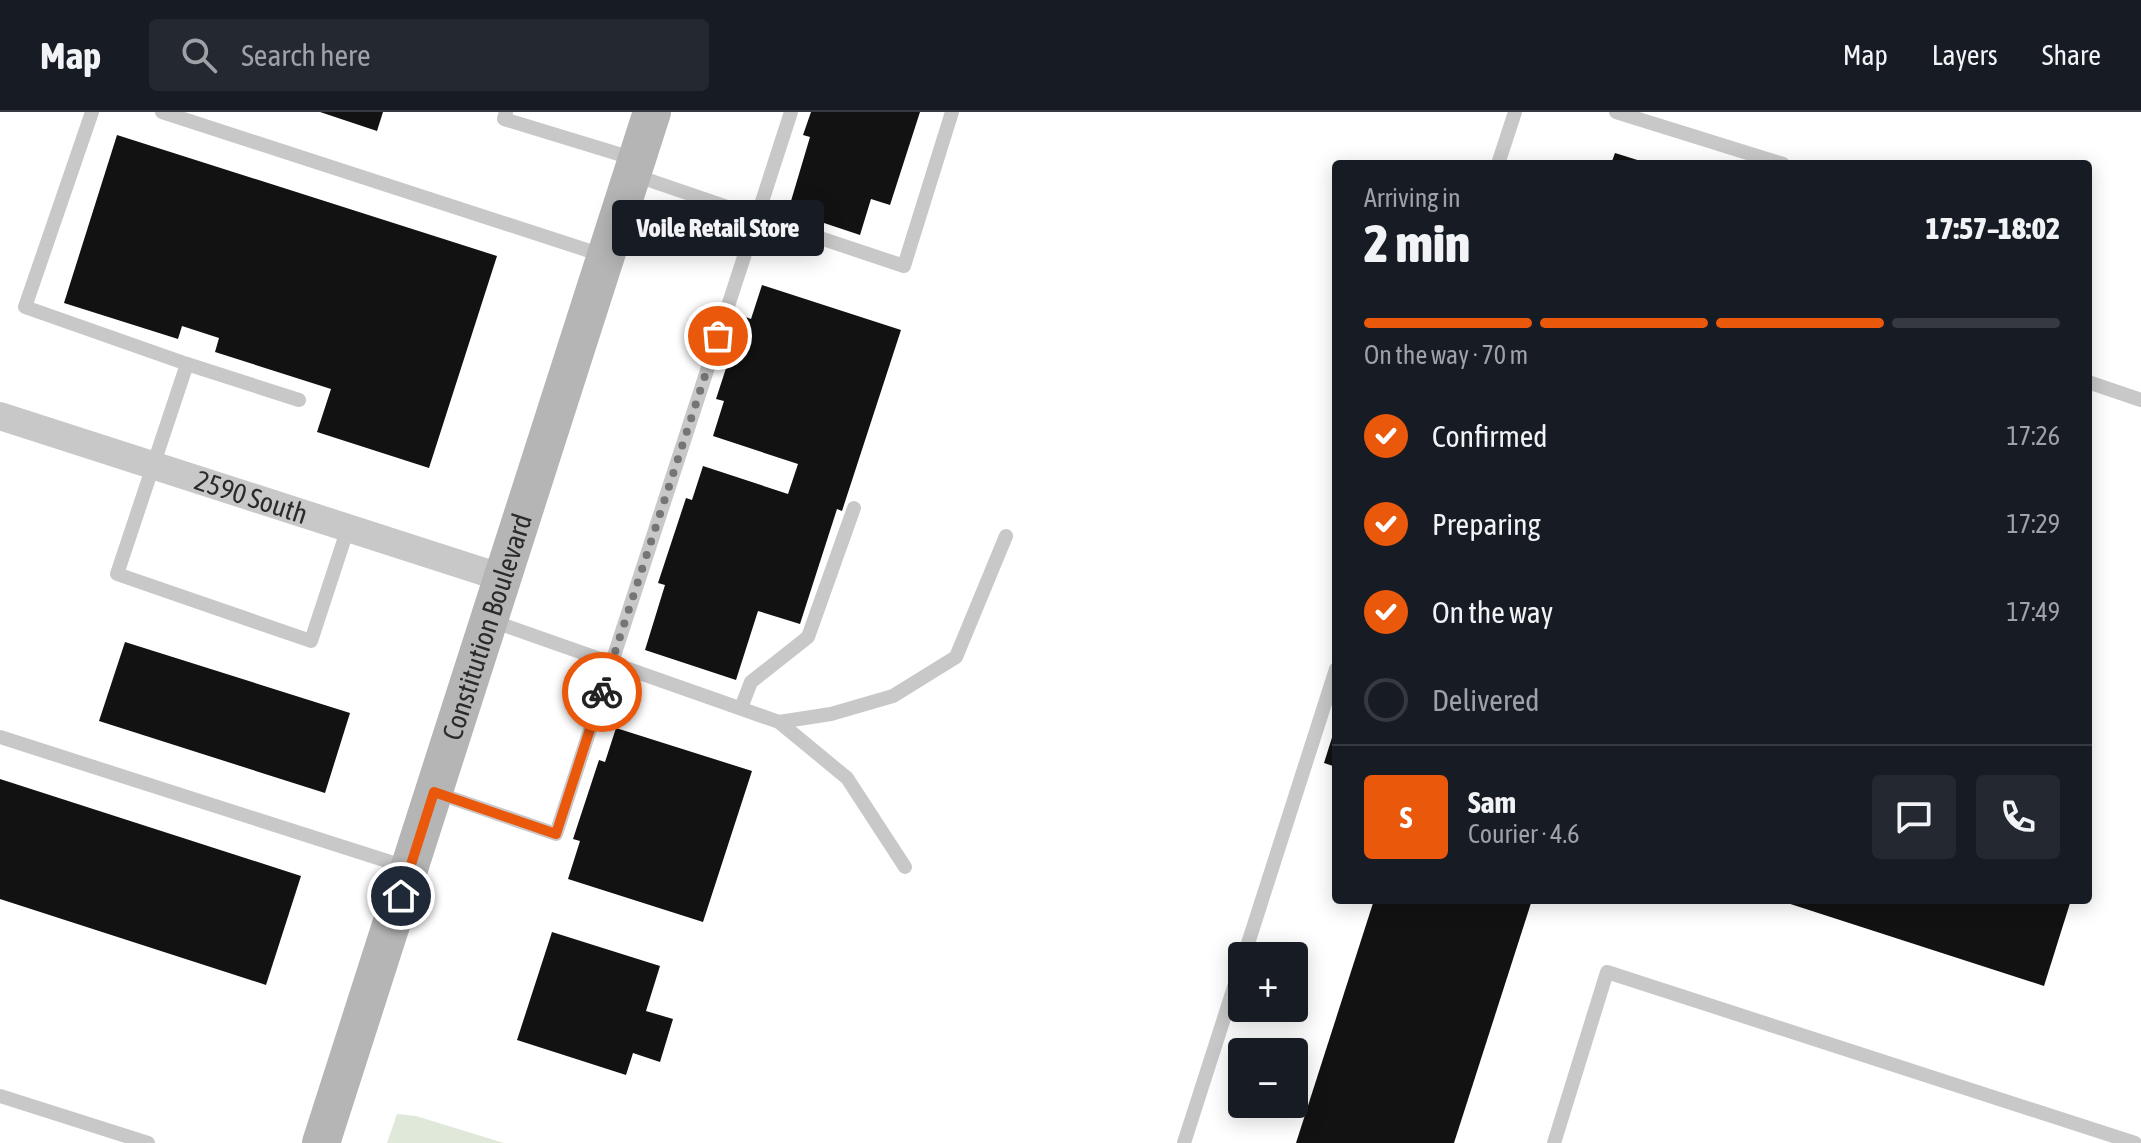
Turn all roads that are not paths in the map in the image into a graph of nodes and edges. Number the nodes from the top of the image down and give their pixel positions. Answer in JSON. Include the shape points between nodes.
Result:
{"nodes":[{"id":1,"x":92,"y":112,"type":"edge"},
{"id":2,"x":162,"y":112,"type":"edge"},
{"id":3,"x":506,"y":112,"type":"edge"},
{"id":4,"x":652,"y":112,"type":"edge"},
{"id":5,"x":791,"y":112,"type":"edge"},
{"id":6,"x":952,"y":112,"type":"edge"},
{"id":7,"x":1515,"y":112,"type":"edge"},
{"id":8,"x":1616,"y":112,"type":"edge"},
{"id":9,"x":1499,"y":160,"type":"edge"},
{"id":10,"x":1770,"y":160,"type":"edge"},
{"id":11,"x":635,"y":167,"type":"junction"},
{"id":12,"x":757,"y":217,"type":"junction"},
{"id":13,"x":606,"y":256,"type":"junction"},
{"id":14,"x":187,"y":364,"type":"junction"},
{"id":15,"x":2092,"y":383,"type":"edge"},
{"id":16,"x":299,"y":400,"type":"dead end"},
{"id":17,"x":2141,"y":400,"type":"edge"},
{"id":18,"x":0,"y":416,"type":"edge"},
{"id":19,"x":154,"y":466,"type":"junction"},
{"id":20,"x":854,"y":508,"type":"dead end"},
{"id":21,"x":348,"y":528,"type":"junction"},
{"id":22,"x":1006,"y":536,"type":"dead end"},
{"id":23,"x":503,"y":578,"type":"junction"},
{"id":24,"x":489,"y":620,"type":"junction"},
{"id":25,"x":612,"y":662,"type":"junction"},
{"id":26,"x":1332,"y":681,"type":"edge"},
{"id":27,"x":741,"y":708,"type":"junction"},
{"id":28,"x":779,"y":722,"type":"junction"},
{"id":29,"x":0,"y":737,"type":"edge"},
{"id":30,"x":434,"y":792,"type":"junction"},
{"id":31,"x":905,"y":867,"type":"dead end"},
{"id":32,"x":410,"y":868,"type":"junction"},
{"id":33,"x":1248,"y":942,"type":"edge"},
{"id":34,"x":1228,"y":1006,"type":"edge"},
{"id":35,"x":0,"y":1096,"type":"edge"},
{"id":36,"x":148,"y":1143,"type":"edge"},
{"id":37,"x":321,"y":1143,"type":"edge"},
{"id":38,"x":1184,"y":1143,"type":"edge"},
{"id":39,"x":1554,"y":1143,"type":"edge"},
{"id":40,"x":2135,"y":1143,"type":"edge"}],
"edges":[{"from":1,"to":14,"type":"lane","via":[[25,307]]},
{"from":2,"to":13,"type":"lane"},
{"from":3,"to":11,"type":"lane","via":[[504,119]]},
{"from":4,"to":11,"type":"street","name":"Constitution Boulevard"},
{"from":5,"to":12,"type":"lane"},
{"from":6,"to":12,"type":"lane","via":[[904,266]]},
{"from":7,"to":9,"type":"lane"},
{"from":8,"to":10,"type":"lane"},
{"from":11,"to":12,"type":"lane"},
{"from":11,"to":13,"type":"street","name":"Constitution Boulevard"},
{"from":12,"to":25,"type":"lane"},
{"from":13,"to":23,"type":"street","name":"Constitution Boulevard"},
{"from":14,"to":16,"type":"lane"},
{"from":14,"to":19,"type":"lane"},
{"from":15,"to":17,"type":"lane"},
{"from":18,"to":19,"type":"street","name":"2590 South"},
{"from":19,"to":21,"type":"street","name":"2590 South"},
{"from":19,"to":21,"type":"lane","via":[[117,574],[311,641]]},
{"from":20,"to":27,"type":"lane","via":[[808,637],[751,682]]},
{"from":21,"to":23,"type":"street","name":"2590 South"},
{"from":22,"to":28,"type":"lane","via":[[956,657],[893,696]]},
{"from":23,"to":24,"type":"street","name":"Constitution Boulevard"},
{"from":24,"to":25,"type":"lane"},
{"from":24,"to":30,"type":"street","name":"Constitution Boulevard"},
{"from":25,"to":27,"type":"lane"},
{"from":25,"to":30,"type":"lane","via":[[556,834]]},
{"from":26,"to":33,"type":"lane"},
{"from":27,"to":28,"type":"lane"},
{"from":28,"to":31,"type":"lane","via":[[847,778]]},
{"from":29,"to":32,"type":"lane"},
{"from":30,"to":32,"type":"street","name":"Constitution Boulevard"},
{"from":32,"to":37,"type":"street","name":"Constitution Boulevard"},
{"from":34,"to":38,"type":"lane"},
{"from":35,"to":36,"type":"lane"},
{"from":39,"to":40,"type":"lane","via":[[1607,972]]}]}
